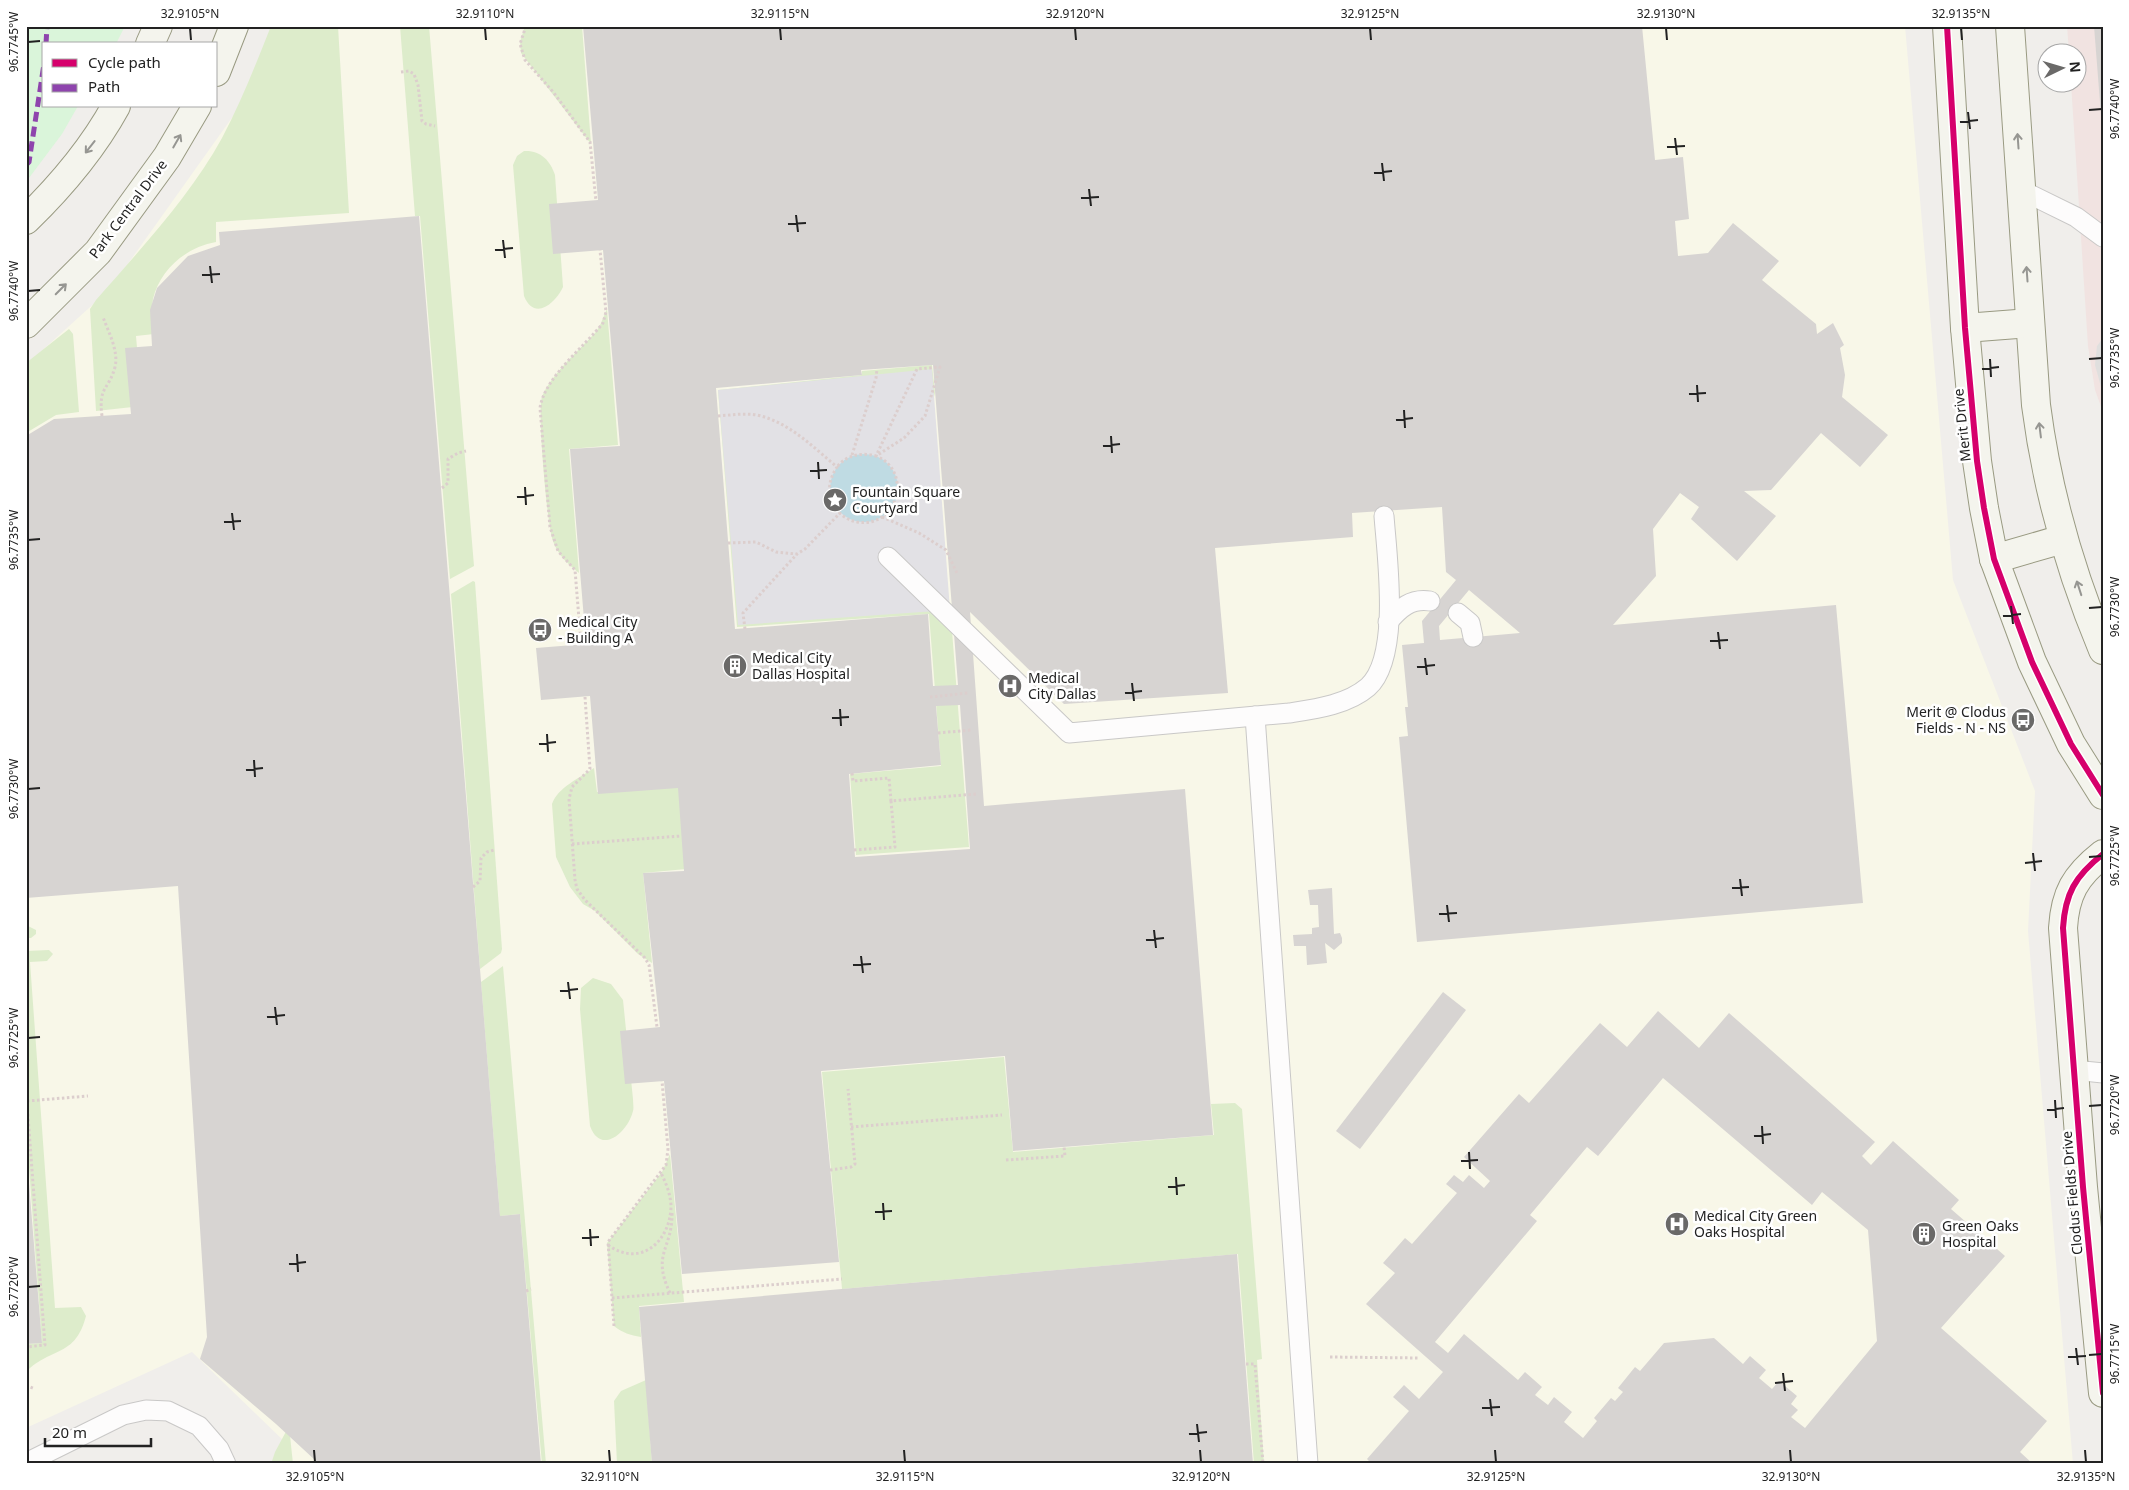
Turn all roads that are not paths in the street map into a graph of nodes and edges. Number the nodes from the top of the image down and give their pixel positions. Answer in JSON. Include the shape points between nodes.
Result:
{"nodes":[{"id":1,"x":158,"y":26,"type":"edge"},
{"id":2,"x":234,"y":26,"type":"edge"},
{"id":3,"x":1947,"y":26,"type":"edge"},
{"id":4,"x":2010,"y":26,"type":"edge"},
{"id":5,"x":151,"y":42,"type":"edge"},
{"id":6,"x":218,"y":67,"type":"edge"},
{"id":7,"x":115,"y":108,"type":"edge"},
{"id":8,"x":195,"y":108,"type":"edge"},
{"id":9,"x":2021,"y":190,"type":"junction"},
{"id":10,"x":29,"y":217,"type":"edge"},
{"id":11,"x":2103,"y":237,"type":"edge"},
{"id":12,"x":2030,"y":323,"type":"junction"},
{"id":13,"x":26,"y":324,"type":"edge"},
{"id":14,"x":1965,"y":328,"type":"junction"},
{"id":15,"x":1384,"y":516,"type":"dead end"},
{"id":16,"x":2063,"y":539,"type":"junction"},
{"id":17,"x":888,"y":557,"type":"dead end"},
{"id":18,"x":1994,"y":559,"type":"junction"},
{"id":19,"x":1430,"y":601,"type":"dead end"},
{"id":20,"x":1458,"y":613,"type":"dead end"},
{"id":21,"x":1388,"y":622,"type":"junction"},
{"id":22,"x":1473,"y":637,"type":"dead end"},
{"id":23,"x":2103,"y":650,"type":"edge"},
{"id":24,"x":1255,"y":716,"type":"junction"},
{"id":25,"x":2103,"y":795,"type":"edge"},
{"id":26,"x":2103,"y":854,"type":"edge"},
{"id":27,"x":2074,"y":1070,"type":"junction"},
{"id":28,"x":2103,"y":1073,"type":"edge"},
{"id":29,"x":2103,"y":1393,"type":"edge"},
{"id":30,"x":26,"y":1464,"type":"edge"},
{"id":31,"x":226,"y":1464,"type":"edge"},
{"id":32,"x":1308,"y":1464,"type":"edge"}],
"edges":[{"from":1,"to":5,"type":"street"},
{"from":2,"to":6,"type":"street"},
{"from":3,"to":14,"type":"street","name":"Merit Drive"},
{"from":9,"to":4,"type":"street","one_way":true},
{"from":7,"to":10,"type":"street","one_way":true,"via":[[103,130]]},
{"from":13,"to":8,"type":"street","name":"Park Central Drive","one_way":true,"via":[[98,252],[167,157]]},
{"from":9,"to":11,"type":"lane","via":[[2076,218]]},
{"from":12,"to":9,"type":"street","one_way":true},
{"from":12,"to":14,"type":"street"},
{"from":16,"to":12,"type":"street","one_way":true,"via":[[2042,447]]},
{"from":14,"to":18,"type":"street","name":"Merit Drive","via":[[1977,461]]},
{"from":15,"to":21,"type":"lane","via":[[1389,581]]},
{"from":16,"to":18,"type":"street"},
{"from":23,"to":16,"type":"street","one_way":true},
{"from":17,"to":24,"type":"lane","via":[[1069,733]]},
{"from":18,"to":25,"type":"street","name":"Merit Drive","via":[[2032,662],[2071,744]]},
{"from":19,"to":21,"type":"lane","via":[[1419,599],[1401,607]]},
{"from":20,"to":22,"type":"lane","via":[[1470,623]]},
{"from":21,"to":24,"type":"lane","via":[[1383,662],[1369,686],[1353,696],[1320,708]]},
{"from":24,"to":32,"type":"lane"},
{"from":26,"to":27,"type":"street","name":"Clodus Fields Drive","via":[[2081,874],[2064,907],[2062,928]]},
{"from":27,"to":28,"type":"lane"},
{"from":27,"to":29,"type":"street","name":"Clodus Fields Drive"},
{"from":30,"to":31,"type":"lane","via":[[123,1415],[146,1410],[168,1411],[199,1426],[219,1449]]}]}
